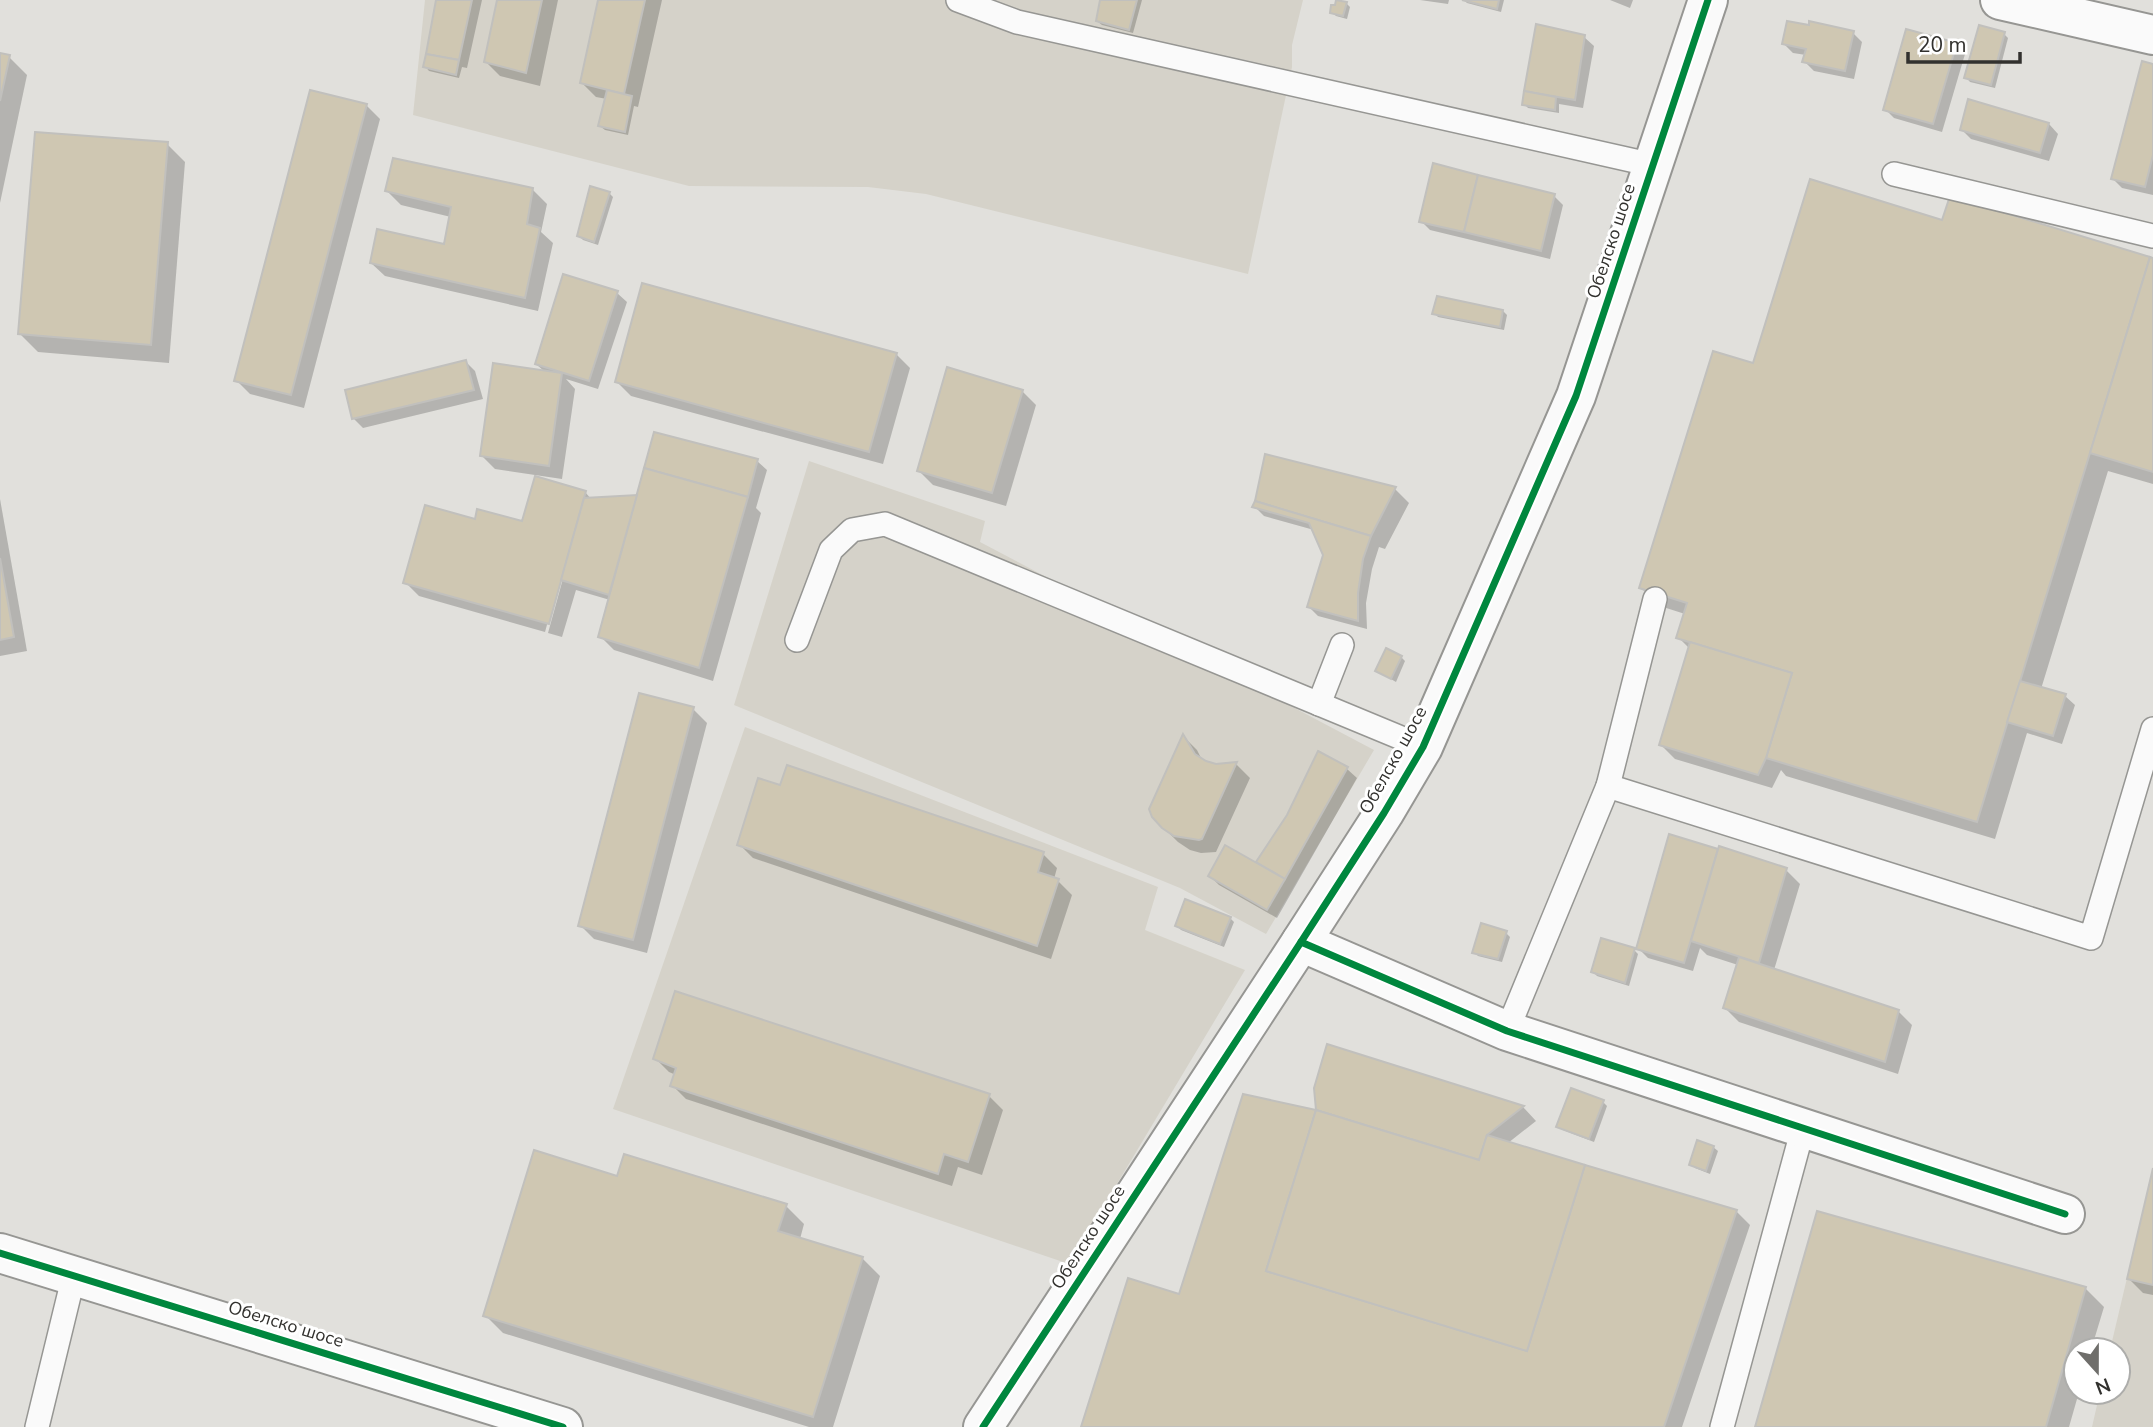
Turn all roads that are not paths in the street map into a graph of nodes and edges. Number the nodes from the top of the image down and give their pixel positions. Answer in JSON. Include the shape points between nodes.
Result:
{"nodes":[{"id":1,"x":958,"y":0,"type":"edge"},
{"id":2,"x":1708,"y":0,"type":"edge"},
{"id":3,"x":2000,"y":0,"type":"edge"},
{"id":4,"x":2153,"y":35,"type":"edge"},
{"id":5,"x":1653,"y":165,"type":"junction"},
{"id":6,"x":1894,"y":174,"type":"dead end"},
{"id":7,"x":2153,"y":236,"type":"edge"},
{"id":8,"x":1655,"y":599,"type":"dead end"},
{"id":9,"x":797,"y":640,"type":"dead end"},
{"id":10,"x":1342,"y":645,"type":"dead end"},
{"id":11,"x":1319,"y":704,"type":"junction"},
{"id":12,"x":2153,"y":729,"type":"edge"},
{"id":13,"x":1423,"y":747,"type":"junction"},
{"id":14,"x":1608,"y":786,"type":"junction"},
{"id":15,"x":1301,"y":942,"type":"junction"},
{"id":16,"x":1507,"y":1031,"type":"junction"},
{"id":17,"x":1803,"y":1128,"type":"junction"},
{"id":18,"x":2065,"y":1214,"type":"dead end"},
{"id":19,"x":0,"y":1253,"type":"edge"},
{"id":20,"x":75,"y":1275,"type":"junction"},
{"id":21,"x":37,"y":1427,"type":"edge"},
{"id":22,"x":563,"y":1427,"type":"edge"},
{"id":23,"x":983,"y":1427,"type":"edge"},
{"id":24,"x":1722,"y":1427,"type":"edge"}],
"edges":[{"from":1,"to":5,"type":"lane","via":[[1017,23]]},
{"from":2,"to":5,"type":"street","name":"Обелско шосе"},
{"from":3,"to":4,"type":"street"},
{"from":5,"to":13,"type":"street","name":"Обелско шосе","via":[[1576,396]]},
{"from":6,"to":7,"type":"lane"},
{"from":8,"to":14,"type":"lane"},
{"from":9,"to":11,"type":"lane","via":[[831,550],[852,530],[885,524]]},
{"from":10,"to":11,"type":"lane"},
{"from":11,"to":13,"type":"lane"},
{"from":12,"to":14,"type":"lane","via":[[2091,938]]},
{"from":13,"to":15,"type":"street","name":"Обелско шосе"},
{"from":14,"to":16,"type":"lane"},
{"from":15,"to":16,"type":"street"},
{"from":15,"to":23,"type":"street","name":"Обелско шосе"},
{"from":16,"to":17,"type":"street"},
{"from":17,"to":18,"type":"street"},
{"from":17,"to":24,"type":"lane"},
{"from":19,"to":20,"type":"street","name":"Обелско шосе"},
{"from":20,"to":21,"type":"lane"},
{"from":20,"to":22,"type":"street","name":"Обелско шосе"}]}
